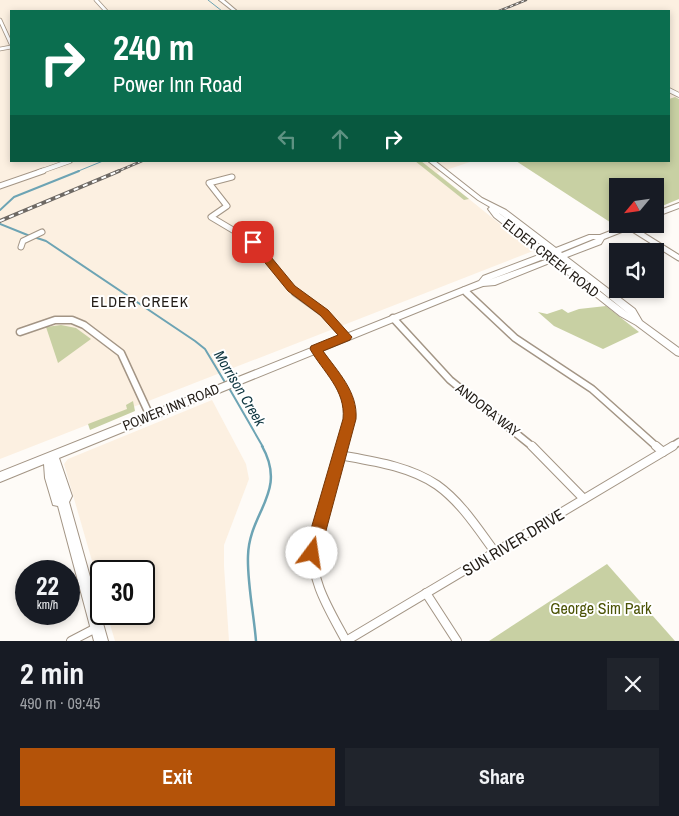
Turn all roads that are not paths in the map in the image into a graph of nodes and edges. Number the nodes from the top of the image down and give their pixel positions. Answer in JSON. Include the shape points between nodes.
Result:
{"nodes":[{"id":1,"x":96,"y":0,"type":"edge"},
{"id":2,"x":221,"y":0,"type":"edge"},
{"id":3,"x":105,"y":10,"type":"edge"},
{"id":4,"x":234,"y":10,"type":"edge"},
{"id":5,"x":0,"y":20,"type":"edge"},
{"id":6,"x":10,"y":43,"type":"edge"},
{"id":7,"x":67,"y":162,"type":"edge"},
{"id":8,"x":432,"y":162,"type":"edge"},
{"id":9,"x":232,"y":177,"type":"dead end"},
{"id":10,"x":0,"y":186,"type":"edge"},
{"id":11,"x":679,"y":205,"type":"edge"},
{"id":12,"x":664,"y":211,"type":"edge"},
{"id":13,"x":42,"y":232,"type":"dead end"},
{"id":14,"x":611,"y":233,"type":"edge"},
{"id":15,"x":643,"y":233,"type":"edge"},
{"id":16,"x":21,"y":248,"type":"dead end"},
{"id":17,"x":555,"y":255,"type":"junction"},
{"id":18,"x":679,"y":258,"type":"edge"},
{"id":19,"x":464,"y":290,"type":"junction"},
{"id":20,"x":393,"y":318,"type":"junction"},
{"id":21,"x":20,"y":332,"type":"dead end"},
{"id":22,"x":346,"y":337,"type":"junction"},
{"id":23,"x":316,"y":349,"type":"junction"},
{"id":24,"x":679,"y":353,"type":"edge"},
{"id":25,"x":150,"y":416,"type":"junction"},
{"id":26,"x":679,"y":442,"type":"edge"},
{"id":27,"x":663,"y":452,"type":"junction"},
{"id":28,"x":339,"y":455,"type":"junction"},
{"id":29,"x":51,"y":456,"type":"junction"},
{"id":30,"x":0,"y":477,"type":"edge"},
{"id":31,"x":584,"y":499,"type":"junction"},
{"id":32,"x":63,"y":502,"type":"joint"},
{"id":33,"x":495,"y":552,"type":"junction"},
{"id":34,"x":426,"y":593,"type":"junction"},
{"id":35,"x":98,"y":628,"type":"junction"},
{"id":36,"x":72,"y":641,"type":"edge"},
{"id":37,"x":101,"y":641,"type":"edge"},
{"id":38,"x":346,"y":641,"type":"edge"},
{"id":39,"x":457,"y":641,"type":"edge"}],
"edges":[{"from":1,"to":3,"type":"street"},
{"from":2,"to":4,"type":"main road"},
{"from":5,"to":6,"type":"street"},
{"from":7,"to":10,"type":"street"},
{"from":8,"to":17,"type":"main road","name":"ELDER CREEK ROAD","via":[[490,206],[503,212]]},
{"from":9,"to":22,"type":"street","via":[[209,183],[227,206],[212,217],[253,242],[291,289],[324,313]]},
{"from":11,"to":12,"type":"main road"},
{"from":13,"to":16,"type":"street","via":[[23,241]]},
{"from":14,"to":17,"type":"main road","name":"POWER INN ROAD","via":[[598,242]]},
{"from":15,"to":18,"type":"street"},
{"from":17,"to":19,"type":"main road","name":"POWER INN ROAD","via":[[492,283]]},
{"from":17,"to":24,"type":"main road","name":"ELDER CREEK ROAD","via":[[632,311],[639,323]]},
{"from":19,"to":20,"type":"main road","name":"POWER INN ROAD"},
{"from":19,"to":27,"type":"street","via":[[515,338],[585,384]]},
{"from":20,"to":22,"type":"main road","name":"POWER INN ROAD"},
{"from":20,"to":31,"type":"street","name":"ANDORA WAY","via":[[450,380],[524,438]]},
{"from":21,"to":25,"type":"street","via":[[55,320],[72,320],[84,325],[121,353]]},
{"from":22,"to":23,"type":"main road","name":"POWER INN ROAD"},
{"from":23,"to":25,"type":"main road","name":"POWER INN ROAD"},
{"from":23,"to":28,"type":"street","via":[[349,401],[350,419]]},
{"from":25,"to":29,"type":"main road","name":"POWER INN ROAD"},
{"from":26,"to":27,"type":"street","name":"SUN RIVER DRIVE"},
{"from":27,"to":31,"type":"street","name":"SUN RIVER DRIVE"},
{"from":28,"to":33,"type":"street","via":[[405,469],[431,481],[458,504]]},
{"from":28,"to":38,"type":"street","via":[[313,544],[312,563],[317,586]]},
{"from":29,"to":30,"type":"main road","name":"POWER INN ROAD"},
{"from":29,"to":32,"type":"main road","via":[[48,465],[57,501]]},
{"from":31,"to":33,"type":"street","name":"SUN RIVER DRIVE"},
{"from":32,"to":35,"type":"street"},
{"from":33,"to":34,"type":"street","name":"SUN RIVER DRIVE"},
{"from":34,"to":38,"type":"street","name":"SUN RIVER DRIVE"},
{"from":34,"to":39,"type":"street"},
{"from":35,"to":36,"type":"street"},
{"from":35,"to":37,"type":"main road"}]}
